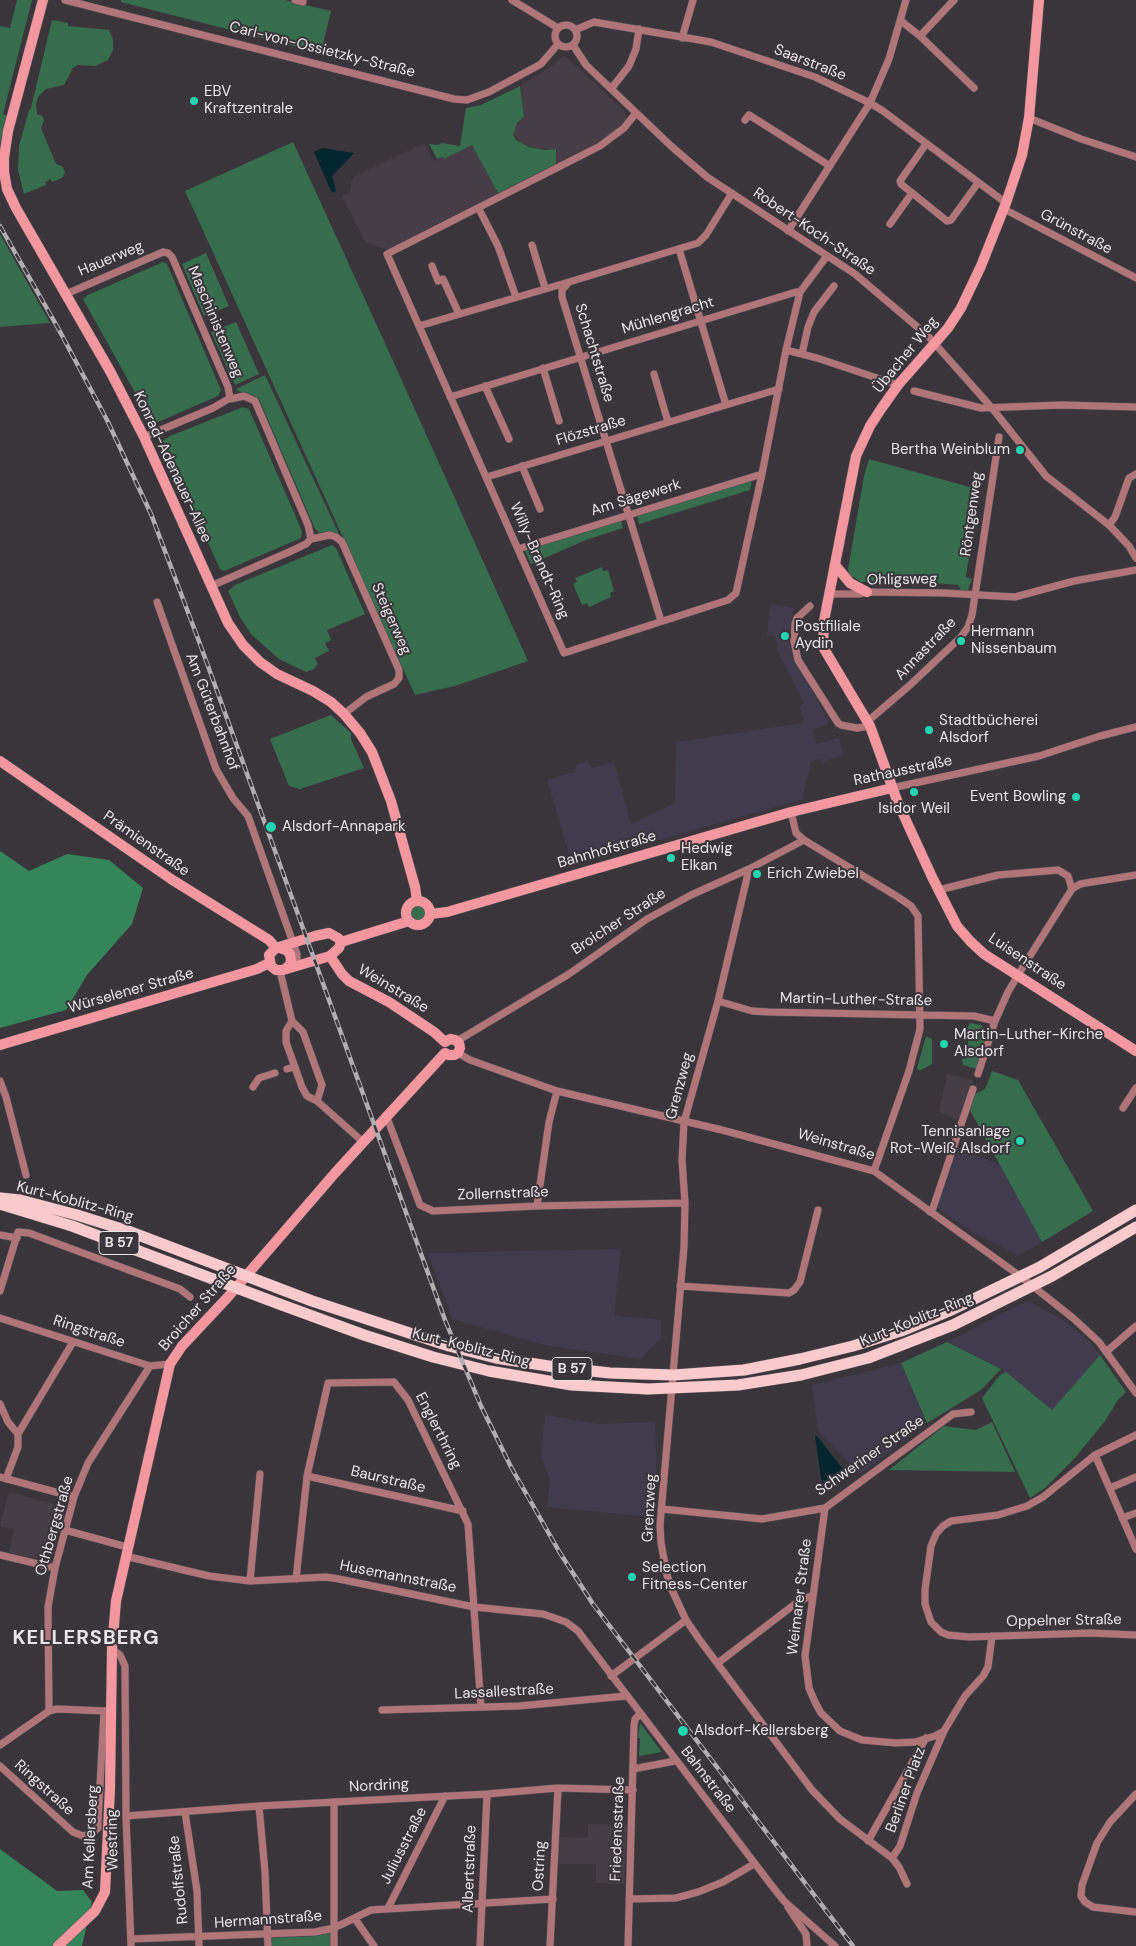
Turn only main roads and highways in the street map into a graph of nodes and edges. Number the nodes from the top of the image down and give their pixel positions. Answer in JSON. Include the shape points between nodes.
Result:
{"nodes":[{"id":1,"x":43,"y":0,"type":"edge"},
{"id":2,"x":1039,"y":0,"type":"edge"},
{"id":3,"x":835,"y":565,"type":"junction"},
{"id":4,"x":867,"y":592,"type":"road end"},
{"id":5,"x":0,"y":760,"type":"edge"},
{"id":6,"x":892,"y":788,"type":"junction"},
{"id":7,"x":791,"y":812,"type":"joint"},
{"id":8,"x":417,"y":900,"type":"junction"},
{"id":9,"x":430,"y":914,"type":"junction"},
{"id":10,"x":409,"y":921,"type":"junction"},
{"id":11,"x":341,"y":942,"type":"junction"},
{"id":12,"x":278,"y":948,"type":"junction"},
{"id":13,"x":330,"y":956,"type":"junction"},
{"id":14,"x":269,"y":963,"type":"junction"},
{"id":15,"x":286,"y":969,"type":"junction"},
{"id":16,"x":445,"y":1042,"type":"junction"},
{"id":17,"x":0,"y":1045,"type":"edge"},
{"id":18,"x":1136,"y":1051,"type":"edge"},
{"id":19,"x":445,"y":1053,"type":"junction"},
{"id":20,"x":0,"y":1198,"type":"edge"},
{"id":21,"x":0,"y":1204,"type":"edge"},
{"id":22,"x":1136,"y":1210,"type":"edge"},
{"id":23,"x":1136,"y":1227,"type":"edge"},
{"id":24,"x":245,"y":1276,"type":"junction"},
{"id":25,"x":236,"y":1288,"type":"junction"},
{"id":26,"x":108,"y":1711,"type":"joint"},
{"id":27,"x":58,"y":1946,"type":"edge"}],
"edges":[{"from":1,"to":8,"type":"main road","name":"Konrad-Adenauer-Allee","via":[[8,131],[4,158],[7,189],[144,437],[228,623],[260,662],[330,702],[364,739],[391,801]]},
{"from":2,"to":3,"type":"main road","name":"Übacher Weg","via":[[1029,118],[1022,155],[1005,206],[966,298],[948,328],[898,385],[870,426],[856,456]]},
{"from":3,"to":4,"type":"main road","via":[[850,583]]},
{"from":3,"to":6,"type":"main road","name":"Übacher Weg","via":[[822,634],[823,647],[869,723]]},
{"from":5,"to":12,"type":"main road","name":"Prämienstraße","via":[[185,889]]},
{"from":6,"to":7,"type":"main road","name":"Rathausstraße"},
{"from":6,"to":18,"type":"main road","name":"Luisenstraße","via":[[952,918],[970,941],[984,954]]},
{"from":7,"to":9,"type":"main road","name":"Bahnhofstraße","via":[[447,912]]},
{"from":8,"to":9,"type":"main road","via":[[428,906]]},
{"from":8,"to":10,"type":"main road","via":[[406,908]]},
{"from":9,"to":10,"type":"main road","via":[[422,924],[415,925]]},
{"from":10,"to":11,"type":"main road"},
{"from":11,"to":12,"type":"main road","via":[[329,933]]},
{"from":11,"to":13,"type":"main road"},
{"from":12,"to":14,"type":"main road","via":[[270,955]]},
{"from":12,"to":15,"type":"main road","via":[[290,954],[290,965]]},
{"from":13,"to":15,"type":"main road"},
{"from":13,"to":16,"type":"main road","name":"Weinstraße","via":[[349,981],[389,1002]]},
{"from":14,"to":15,"type":"main road","via":[[273,968]]},
{"from":14,"to":17,"type":"main road","name":"Würselener Straße","via":[[258,969]]},
{"from":16,"to":19,"type":"main road"},
{"from":16,"to":19,"type":"main road","via":[[450,1039],[457,1041],[460,1048],[452,1056]]},
{"from":19,"to":24,"type":"main road","name":"Broicher Straße","via":[[362,1141]]},
{"from":20,"to":24,"type":"main road","name":"Kurt-Koblitz-Ring","number":"B 57","via":[[20,1200],[120,1228]]},
{"from":21,"to":25,"type":"main road","name":"Kurt-Koblitz-Ring","number":"B 57","via":[[80,1229]]},
{"from":22,"to":24,"type":"main road","name":"Kurt-Koblitz-Ring","number":"B 57","via":[[1040,1267],[904,1330],[853,1346],[744,1370],[674,1375],[610,1372],[496,1358],[383,1326]]},
{"from":23,"to":25,"type":"main road","name":"Kurt-Koblitz-Ring","number":"B 57","via":[[1052,1276],[953,1325],[868,1358],[800,1375],[738,1385],[673,1389],[572,1385],[489,1371],[364,1335]]},
{"from":24,"to":25,"type":"main road","name":"Broicher Straße"},
{"from":25,"to":26,"type":"main road","name":"Broicher Straße","via":[[182,1346],[170,1364],[116,1601]]},
{"from":26,"to":27,"type":"main road","name":"Am Kellersberg","via":[[105,1892],[95,1911]]}]}
